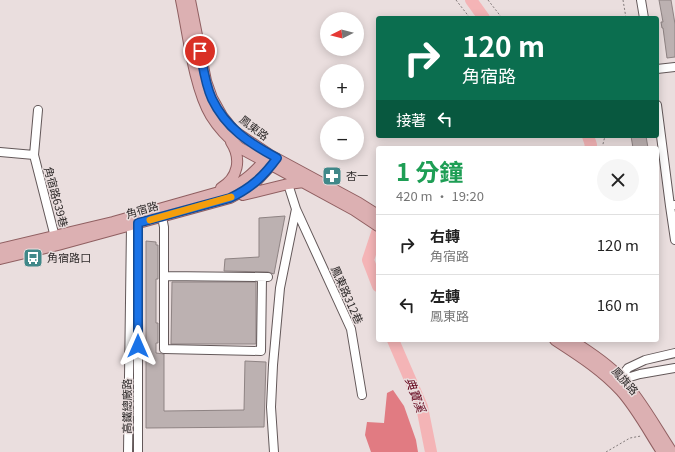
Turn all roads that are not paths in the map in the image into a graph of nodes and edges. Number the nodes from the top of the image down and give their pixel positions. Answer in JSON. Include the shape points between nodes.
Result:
{"nodes":[{"id":1,"x":181,"y":0,"type":"edge"},
{"id":2,"x":190,"y":0,"type":"edge"},
{"id":3,"x":641,"y":0,"type":"edge"},
{"id":4,"x":644,"y":16,"type":"edge"},
{"id":5,"x":675,"y":66,"type":"edge"},
{"id":6,"x":659,"y":69,"type":"edge"},
{"id":7,"x":38,"y":110,"type":"dead end"},
{"id":8,"x":659,"y":118,"type":"edge"},
{"id":9,"x":227,"y":137,"type":"junction"},
{"id":10,"x":0,"y":152,"type":"edge"},
{"id":11,"x":34,"y":155,"type":"junction"},
{"id":12,"x":271,"y":160,"type":"junction"},
{"id":13,"x":304,"y":182,"type":"junction"},
{"id":14,"x":288,"y":184,"type":"junction"},
{"id":15,"x":209,"y":196,"type":"junction"},
{"id":16,"x":230,"y":198,"type":"junction"},
{"id":17,"x":672,"y":206,"type":"edge"},
{"id":18,"x":356,"y":207,"type":"junction"},
{"id":19,"x":296,"y":209,"type":"junction"},
{"id":20,"x":161,"y":213,"type":"junction"},
{"id":21,"x":376,"y":214,"type":"edge"},
{"id":22,"x":134,"y":221,"type":"junction"},
{"id":23,"x":376,"y":224,"type":"edge"},
{"id":24,"x":675,"y":240,"type":"edge"},
{"id":25,"x":56,"y":241,"type":"junction"},
{"id":26,"x":0,"y":248,"type":"edge"},
{"id":27,"x":0,"y":259,"type":"edge"},
{"id":28,"x":164,"y":276,"type":"junction"},
{"id":29,"x":558,"y":342,"type":"edge"},
{"id":30,"x":574,"y":342,"type":"edge"},
{"id":31,"x":675,"y":354,"type":"edge"},
{"id":32,"x":675,"y":368,"type":"edge"},
{"id":33,"x":619,"y":379,"type":"junction"},
{"id":34,"x":362,"y":395,"type":"dead end"},
{"id":35,"x":128,"y":452,"type":"edge"},
{"id":36,"x":138,"y":452,"type":"edge"},
{"id":37,"x":274,"y":452,"type":"edge"},
{"id":38,"x":662,"y":452,"type":"edge"},
{"id":39,"x":672,"y":452,"type":"edge"}],
"edges":[{"from":1,"to":9,"type":"main road","name":"鳳東路","via":[[201,94],[210,115]]},
{"from":2,"to":12,"type":"main road","name":"鳳東路","via":[[206,81],[212,98],[234,130]]},
{"from":3,"to":4,"type":"street"},
{"from":5,"to":6,"type":"street"},
{"from":7,"to":11,"type":"street","name":"角宿路639巷"},
{"from":8,"to":17,"type":"street"},
{"from":9,"to":12,"type":"main road","name":"鳳東路","via":[[240,148]]},
{"from":9,"to":15,"type":"main road","via":[[236,154],[237,168],[228,184]]},
{"from":10,"to":11,"type":"street","name":"角宿路639巷"},
{"from":11,"to":25,"type":"street","name":"角宿路639巷"},
{"from":12,"to":13,"type":"main road","name":"鳳東路"},
{"from":12,"to":15,"type":"main road","name":"角宿路","via":[[239,185]]},
{"from":12,"to":16,"type":"main road","name":"角宿路","via":[[252,186]]},
{"from":12,"to":18,"type":"main road","name":"鳳東路"},
{"from":13,"to":14,"type":"main road"},
{"from":13,"to":18,"type":"main road","name":"鳳東路"},
{"from":14,"to":16,"type":"main road"},
{"from":14,"to":19,"type":"street","name":"鳳東路312巷"},
{"from":15,"to":20,"type":"main road","name":"角宿路"},
{"from":16,"to":20,"type":"main road","name":"角宿路"},
{"from":17,"to":24,"type":"street"},
{"from":18,"to":21,"type":"main road"},
{"from":18,"to":23,"type":"main road"},
{"from":19,"to":34,"type":"street","name":"鳳東路312巷","via":[[351,329]]},
{"from":19,"to":37,"type":"street","via":[[280,288],[273,365],[271,407]]},
{"from":20,"to":22,"type":"main road","name":"角宿路"},
{"from":20,"to":28,"type":"street","via":[[164,227]]},
{"from":22,"to":25,"type":"main road","name":"角宿路"},
{"from":22,"to":35,"type":"street","name":"高鐵總廠路"},
{"from":22,"to":36,"type":"street","name":"高鐵總廠路"},
{"from":25,"to":26,"type":"main road","name":"角宿路"},
{"from":25,"to":27,"type":"main road","name":"角宿路"},
{"from":28,"to":28,"type":"street","via":[[265,277],[261,351],[164,349]]},
{"from":29,"to":33,"type":"main road","name":"鳳旗路","via":[[601,372]]},
{"from":30,"to":33,"type":"main road","name":"鳳旗路"},
{"from":31,"to":33,"type":"street","via":[[645,360],[628,368]]},
{"from":32,"to":33,"type":"street"},
{"from":33,"to":38,"type":"main road","name":"鳳旗路","via":[[626,398]]},
{"from":33,"to":39,"type":"main road","name":"鳳旗路","via":[[632,392]]}]}
